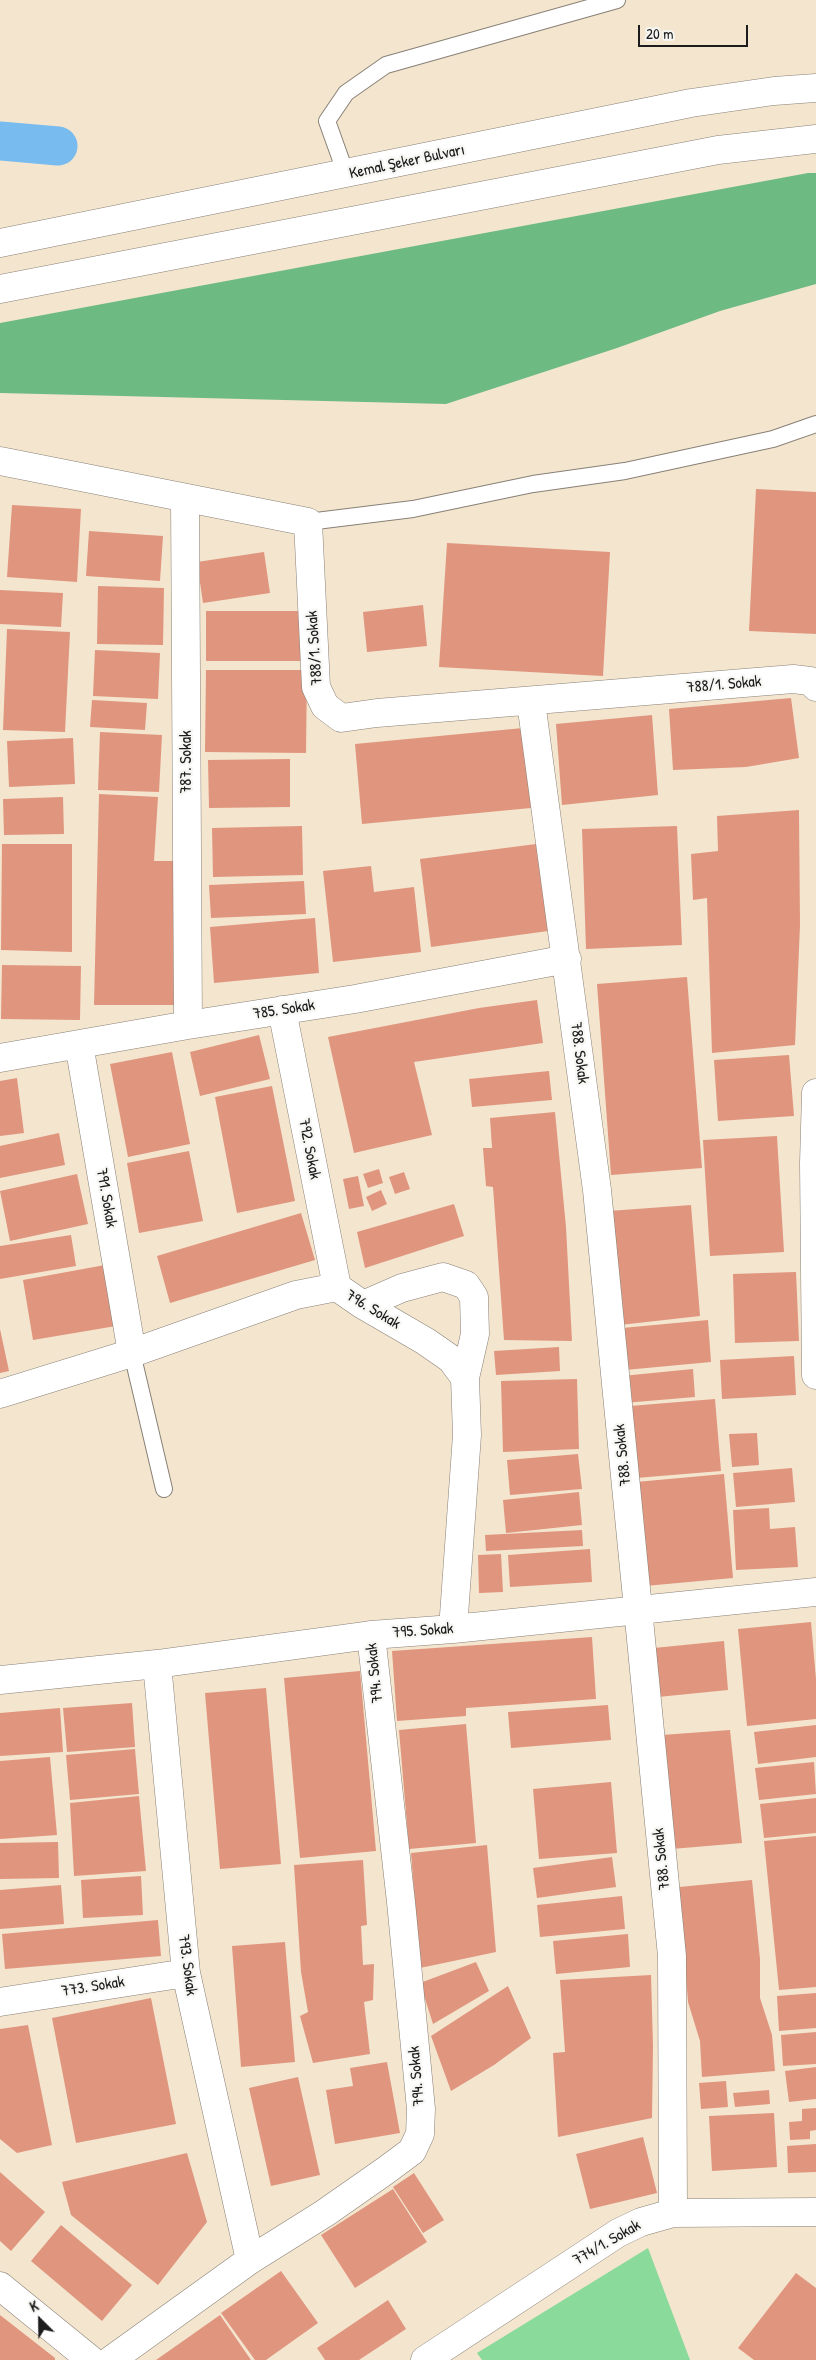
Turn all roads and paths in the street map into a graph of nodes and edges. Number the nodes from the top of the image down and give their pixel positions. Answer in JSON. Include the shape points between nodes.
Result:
{"nodes":[{"id":1,"x":617,"y":0,"type":"edge"},
{"id":2,"x":816,"y":88,"type":"edge"},
{"id":3,"x":816,"y":139,"type":"edge"},
{"id":4,"x":346,"y":174,"type":"junction"},
{"id":5,"x":0,"y":244,"type":"edge"},
{"id":6,"x":0,"y":289,"type":"edge"},
{"id":7,"x":816,"y":424,"type":"edge"},
{"id":8,"x":0,"y":462,"type":"edge"},
{"id":9,"x":185,"y":498,"type":"junction"},
{"id":10,"x":308,"y":522,"type":"junction"},
{"id":11,"x":816,"y":687,"type":"edge"},
{"id":12,"x":531,"y":702,"type":"junction"},
{"id":13,"x":567,"y":959,"type":"junction"},
{"id":14,"x":282,"y":1010,"type":"junction"},
{"id":15,"x":188,"y":1025,"type":"junction"},
{"id":16,"x":79,"y":1044,"type":"junction"},
{"id":17,"x":0,"y":1058,"type":"edge"},
{"id":18,"x":816,"y":1093,"type":"edge"},
{"id":19,"x":337,"y":1287,"type":"junction"},
{"id":20,"x":363,"y":1305,"type":"junction"},
{"id":21,"x":132,"y":1353,"type":"junction"},
{"id":22,"x":816,"y":1375,"type":"edge"},
{"id":23,"x":465,"y":1378,"type":"junction"},
{"id":24,"x":0,"y":1394,"type":"edge"},
{"id":25,"x":164,"y":1489,"type":"dead end"},
{"id":26,"x":816,"y":1592,"type":"edge"},
{"id":27,"x":638,"y":1610,"type":"junction"},
{"id":28,"x":453,"y":1629,"type":"junction"},
{"id":29,"x":371,"y":1635,"type":"junction"},
{"id":30,"x":157,"y":1664,"type":"junction"},
{"id":31,"x":0,"y":1680,"type":"edge"},
{"id":32,"x":186,"y":1973,"type":"junction"},
{"id":33,"x":0,"y":2002,"type":"edge"},
{"id":34,"x":816,"y":2212,"type":"edge"},
{"id":35,"x":673,"y":2213,"type":"junction"},
{"id":36,"x":250,"y":2260,"type":"junction"},
{"id":37,"x":0,"y":2286,"type":"edge"},
{"id":38,"x":91,"y":2360,"type":"edge"},
{"id":39,"x":111,"y":2360,"type":"edge"},
{"id":40,"x":425,"y":2360,"type":"edge"}],
"edges":[{"from":1,"to":4,"type":"lane","via":[[386,65],[346,93],[327,122]]},
{"from":2,"to":4,"type":"street","name":"Kemal Şeker Bulvarı","via":[[774,90],[691,103]]},
{"from":3,"to":6,"type":"street","via":[[718,150]]},
{"from":4,"to":5,"type":"street","name":"Kemal Şeker Bulvarı"},
{"from":7,"to":10,"type":"lane","via":[[773,439],[625,471],[533,484],[413,509]]},
{"from":8,"to":9,"type":"street"},
{"from":9,"to":10,"type":"street"},
{"from":9,"to":15,"type":"street","name":"787. Sokak"},
{"from":10,"to":12,"type":"street","name":"788/1. Sokak","via":[[316,687],[325,706],[341,718]]},
{"from":11,"to":12,"type":"street","name":"788/1. Sokak","via":[[810,681],[793,679]]},
{"from":12,"to":13,"type":"street","name":"788. Sokak"},
{"from":13,"to":14,"type":"street","name":"785. Sokak"},
{"from":13,"to":27,"type":"street","name":"788. Sokak","via":[[597,1190]]},
{"from":14,"to":15,"type":"street","name":"785. Sokak"},
{"from":14,"to":19,"type":"street","name":"792. Sokak"},
{"from":15,"to":16,"type":"street","name":"785. Sokak"},
{"from":16,"to":17,"type":"street","name":"785. Sokak"},
{"from":16,"to":21,"type":"street","name":"791. Sokak"},
{"from":18,"to":22,"type":"street"},
{"from":19,"to":20,"type":"street","name":"796. Sokak"},
{"from":19,"to":21,"type":"street","name":"796. Sokak","via":[[296,1295]]},
{"from":20,"to":23,"type":"street","name":"796. Sokak","via":[[451,1359]]},
{"from":20,"to":23,"type":"street","via":[[402,1288],[444,1277],[466,1285],[474,1297],[475,1334]]},
{"from":21,"to":24,"type":"street","name":"796. Sokak"},
{"from":21,"to":25,"type":"lane"},
{"from":23,"to":28,"type":"street","via":[[467,1435]]},
{"from":26,"to":27,"type":"street","name":"795. Sokak"},
{"from":27,"to":28,"type":"street","name":"795. Sokak"},
{"from":27,"to":35,"type":"street","name":"788. Sokak","via":[[672,1956]]},
{"from":28,"to":29,"type":"street","name":"795. Sokak"},
{"from":29,"to":30,"type":"street","name":"795. Sokak"},
{"from":29,"to":36,"type":"street","name":"794. Sokak","via":[[401,1902],[421,2109],[420,2134],[412,2151],[385,2172]]},
{"from":30,"to":31,"type":"street","name":"795. Sokak"},
{"from":30,"to":32,"type":"street","name":"793. Sokak"},
{"from":32,"to":33,"type":"street","name":"773. Sokak"},
{"from":32,"to":36,"type":"street","name":"793. Sokak"},
{"from":34,"to":35,"type":"street","name":"774/1. Sokak"},
{"from":35,"to":40,"type":"street","name":"774/1. Sokak","via":[[640,2222],[618,2233]]},
{"from":36,"to":39,"type":"street","name":"794. Sokak"},
{"from":37,"to":38,"type":"street"}]}
